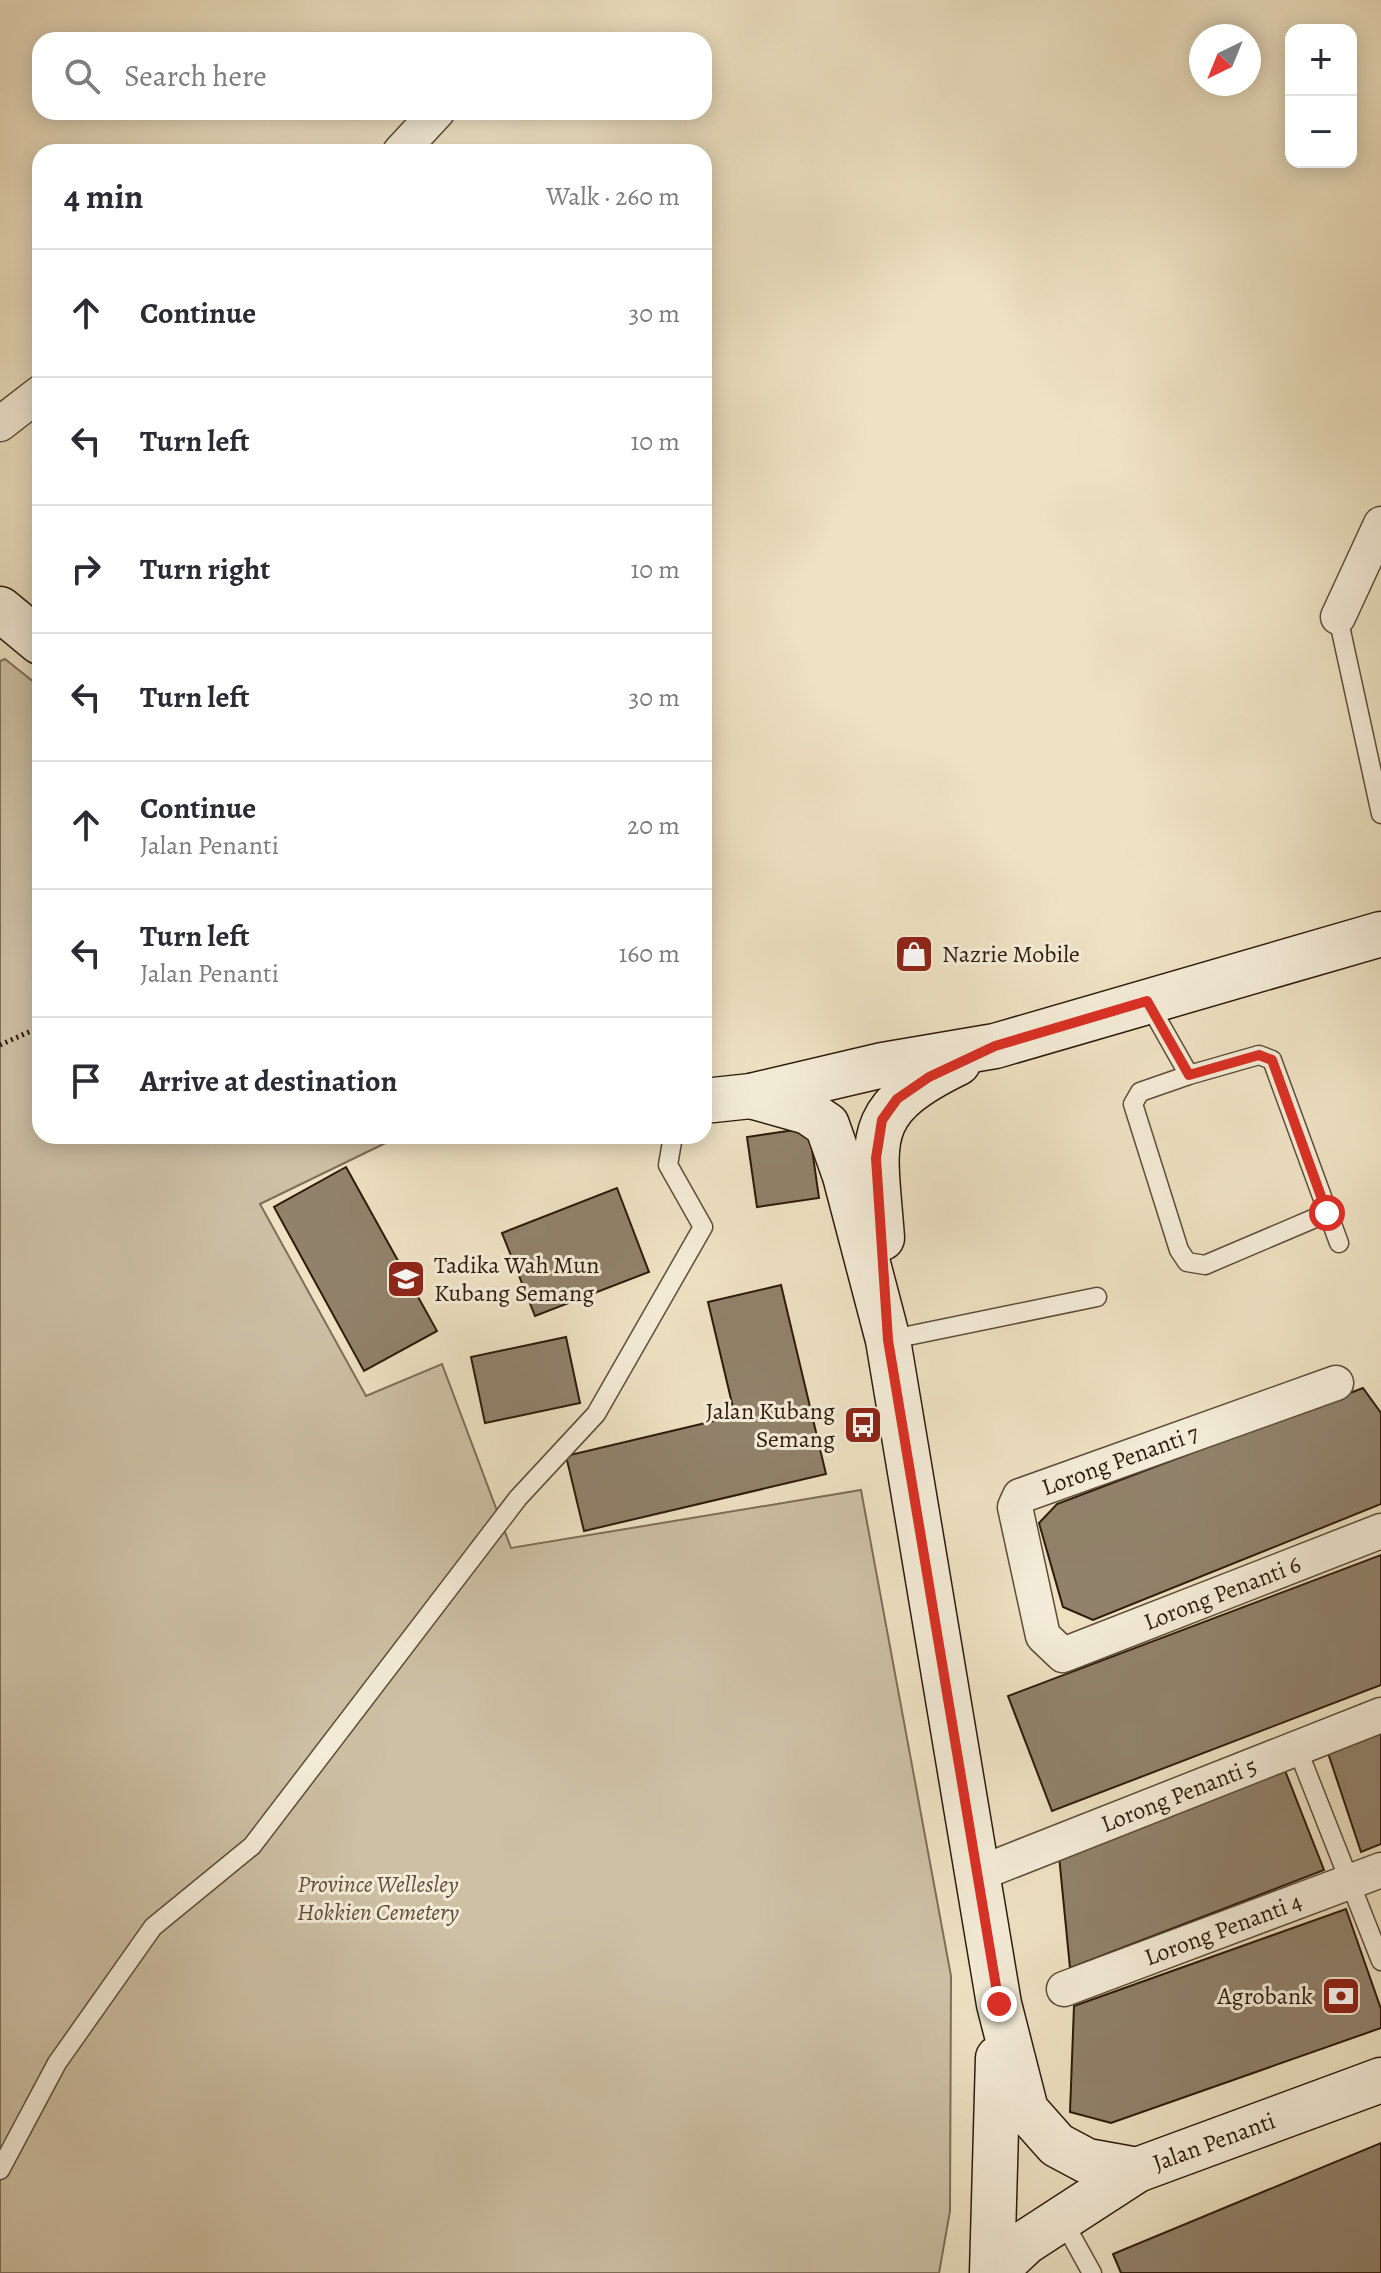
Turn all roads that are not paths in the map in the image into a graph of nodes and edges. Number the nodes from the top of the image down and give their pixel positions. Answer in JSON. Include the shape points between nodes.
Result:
{"nodes":[{"id":1,"x":430,"y":120,"type":"edge"},
{"id":2,"x":407,"y":144,"type":"edge"},
{"id":3,"x":32,"y":399,"type":"edge"},
{"id":4,"x":0,"y":424,"type":"edge"},
{"id":5,"x":1381,"y":524,"type":"edge"},
{"id":6,"x":0,"y":609,"type":"edge"},
{"id":7,"x":1338,"y":617,"type":"joint"},
{"id":8,"x":32,"y":635,"type":"edge"},
{"id":9,"x":1381,"y":814,"type":"edge"},
{"id":10,"x":1381,"y":934,"type":"edge"},
{"id":11,"x":1147,"y":1001,"type":"junction"},
{"id":12,"x":995,"y":1046,"type":"junction"},
{"id":13,"x":1189,"y":1075,"type":"junction"},
{"id":14,"x":751,"y":1096,"type":"junction"},
{"id":15,"x":712,"y":1100,"type":"edge"},
{"id":16,"x":672,"y":1144,"type":"edge"},
{"id":17,"x":1327,"y":1213,"type":"junction"},
{"id":18,"x":1339,"y":1243,"type":"dead end"},
{"id":19,"x":1097,"y":1297,"type":"dead end"},
{"id":20,"x":888,"y":1340,"type":"junction"},
{"id":21,"x":1336,"y":1383,"type":"dead end"},
{"id":22,"x":1381,"y":1531,"type":"edge"},
{"id":23,"x":1063,"y":1655,"type":"joint"},
{"id":24,"x":1381,"y":1715,"type":"edge"},
{"id":25,"x":1297,"y":1748,"type":"junction"},
{"id":26,"x":978,"y":1874,"type":"junction"},
{"id":27,"x":1365,"y":1876,"type":"edge"},
{"id":28,"x":1381,"y":1961,"type":"edge"},
{"id":29,"x":1064,"y":1989,"type":"dead end"},
{"id":30,"x":999,"y":2004,"type":"junction"},
{"id":31,"x":1381,"y":2080,"type":"edge"},
{"id":32,"x":0,"y":2170,"type":"edge"},
{"id":33,"x":1137,"y":2170,"type":"junction"},
{"id":34,"x":1062,"y":2219,"type":"junction"},
{"id":35,"x":992,"y":2273,"type":"edge"},
{"id":36,"x":1092,"y":2273,"type":"edge"}],
"edges":[{"from":1,"to":2,"type":"street"},
{"from":3,"to":4,"type":"street"},
{"from":5,"to":7,"type":"street"},
{"from":6,"to":8,"type":"main road"},
{"from":7,"to":9,"type":"lane"},
{"from":10,"to":11,"type":"main road"},
{"from":11,"to":12,"type":"main road"},
{"from":11,"to":13,"type":"lane"},
{"from":12,"to":14,"type":"main road"},
{"from":12,"to":20,"type":"main road","name":"Jalan Penanti","via":[[929,1077],[897,1099],[882,1120],[876,1158]]},
{"from":13,"to":17,"type":"lane","via":[[1259,1055],[1272,1060]]},
{"from":13,"to":17,"type":"lane","via":[[1140,1092],[1133,1104],[1187,1262],[1205,1265]]},
{"from":14,"to":15,"type":"main road"},
{"from":14,"to":20,"type":"main road","name":"Jalan Penanti","via":[[808,1112],[827,1125]]},
{"from":16,"to":32,"type":"lane","via":[[668,1165],[703,1227],[596,1414],[518,1498],[252,1846],[153,1927],[57,2063]]},
{"from":17,"to":18,"type":"lane"},
{"from":19,"to":20,"type":"lane"},
{"from":20,"to":26,"type":"main road","name":"Jalan Penanti"},
{"from":21,"to":23,"type":"street","name":"Lorong Penanti 7","via":[[1020,1496],[1015,1507],[1043,1636]]},
{"from":22,"to":23,"type":"street","name":"Lorong Penanti 6"},
{"from":24,"to":25,"type":"street","name":"Lorong Penanti 5"},
{"from":25,"to":26,"type":"street","name":"Lorong Penanti 5"},
{"from":25,"to":27,"type":"lane"},
{"from":26,"to":30,"type":"main road","name":"Jalan Penanti"},
{"from":27,"to":28,"type":"lane"},
{"from":27,"to":29,"type":"street","name":"Lorong Penanti 4"},
{"from":30,"to":33,"type":"main road","name":"Jalan Penanti","via":[[1026,2110],[1057,2145],[1087,2161]]},
{"from":30,"to":35,"type":"main road"},
{"from":31,"to":33,"type":"main road","name":"Jalan Penanti"},
{"from":33,"to":34,"type":"main road"},
{"from":34,"to":35,"type":"main road"},
{"from":34,"to":36,"type":"lane"}]}
